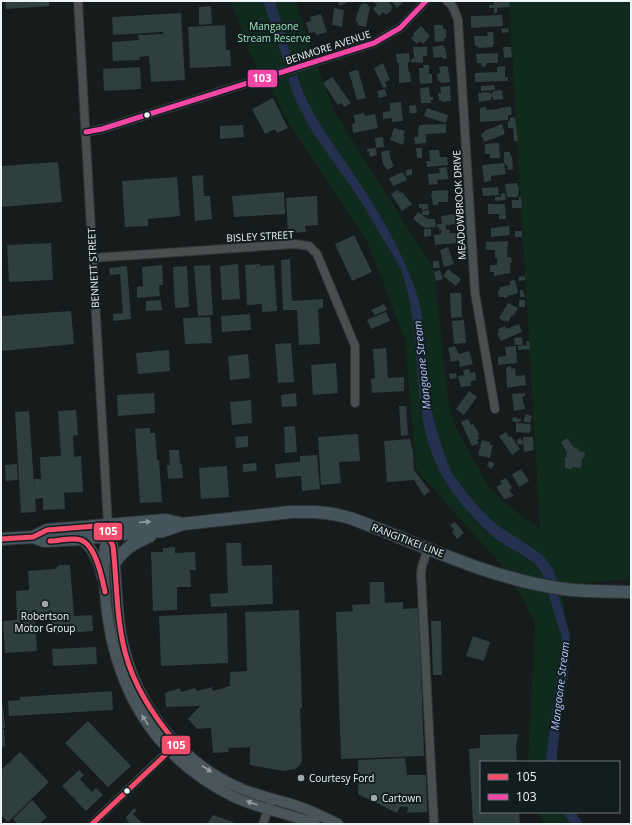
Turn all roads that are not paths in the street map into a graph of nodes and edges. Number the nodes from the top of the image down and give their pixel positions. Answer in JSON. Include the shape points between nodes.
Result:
{"nodes":[{"id":1,"x":78,"y":1,"type":"edge"},
{"id":2,"x":426,"y":1,"type":"edge"},
{"id":3,"x":447,"y":1,"type":"edge"},
{"id":4,"x":86,"y":132,"type":"junction"},
{"id":5,"x":92,"y":258,"type":"junction"},
{"id":6,"x":355,"y":403,"type":"dead end"},
{"id":7,"x":495,"y":409,"type":"dead end"},
{"id":8,"x":183,"y":524,"type":"junction"},
{"id":9,"x":108,"y":530,"type":"junction"},
{"id":10,"x":163,"y":531,"type":"junction"},
{"id":11,"x":33,"y":537,"type":"junction"},
{"id":12,"x":1,"y":539,"type":"edge"},
{"id":13,"x":80,"y":540,"type":"junction"},
{"id":14,"x":428,"y":548,"type":"junction"},
{"id":15,"x":115,"y":562,"type":"junction"},
{"id":16,"x":105,"y":592,"type":"junction"},
{"id":17,"x":631,"y":592,"type":"edge"},
{"id":18,"x":120,"y":620,"type":"junction"},
{"id":19,"x":108,"y":621,"type":"junction"},
{"id":20,"x":173,"y":747,"type":"junction"},
{"id":21,"x":270,"y":804,"type":"junction"},
{"id":22,"x":92,"y":824,"type":"edge"},
{"id":23,"x":263,"y":824,"type":"edge"},
{"id":24,"x":315,"y":824,"type":"edge"},
{"id":25,"x":338,"y":824,"type":"edge"},
{"id":26,"x":434,"y":824,"type":"edge"}],
"edges":[{"from":1,"to":4,"type":"street","name":"BENNETT STREET"},
{"from":2,"to":4,"type":"street","name":"BENMORE AVENUE","via":[[404,24],[374,43]]},
{"from":3,"to":7,"type":"street","name":"MEADOWBROOK DRIVE","via":[[455,10],[458,20],[475,293]]},
{"from":4,"to":5,"type":"street","name":"BENNETT STREET"},
{"from":5,"to":6,"type":"street","name":"BISLEY STREET","via":[[295,244],[309,246],[317,254],[355,346]]},
{"from":5,"to":9,"type":"street","name":"BENNETT STREET"},
{"from":9,"to":8,"type":"highway","name":"RANGITIKEI LINE","one_way":true,"via":[[166,520]]},
{"from":8,"to":10,"type":"highway","name":"RANGITIKEI LINE"},
{"from":8,"to":14,"type":"highway","name":"RANGITIKEI LINE","via":[[266,514],[316,512],[350,518]]},
{"from":9,"to":10,"type":"highway","name":"RANGITIKEI LINE"},
{"from":9,"to":11,"type":"highway","name":"RANGITIKEI LINE","via":[[47,530]]},
{"from":9,"to":13,"type":"highway","name":"RANGITIKEI LINE"},
{"from":9,"to":15,"type":"main road"},
{"from":9,"to":16,"type":"main road","via":[[104,549]]},
{"from":10,"to":15,"type":"highway","via":[[130,545],[122,551]]},
{"from":11,"to":12,"type":"highway","name":"RANGITIKEI LINE"},
{"from":11,"to":13,"type":"highway","name":"RANGITIKEI LINE","via":[[45,541]]},
{"from":13,"to":16,"type":"main road","via":[[86,543],[93,553],[101,572]]},
{"from":14,"to":17,"type":"highway","name":"RANGITIKEI LINE","via":[[487,571],[532,583],[564,589]]},
{"from":14,"to":26,"type":"street","via":[[421,574]]},
{"from":15,"to":18,"type":"main road"},
{"from":16,"to":19,"type":"main road"},
{"from":18,"to":19,"type":"main road"},
{"from":18,"to":20,"type":"main road","via":[[126,656],[133,678]]},
{"from":20,"to":19,"type":"main road","one_way":true,"via":[[147,723],[126,687]]},
{"from":20,"to":21,"type":"main road","via":[[188,768],[215,787],[234,796]]},
{"from":20,"to":22,"type":"street"},
{"from":21,"to":23,"type":"street"},
{"from":21,"to":24,"type":"main road"},
{"from":21,"to":25,"type":"main road","via":[[311,812]]}]}
